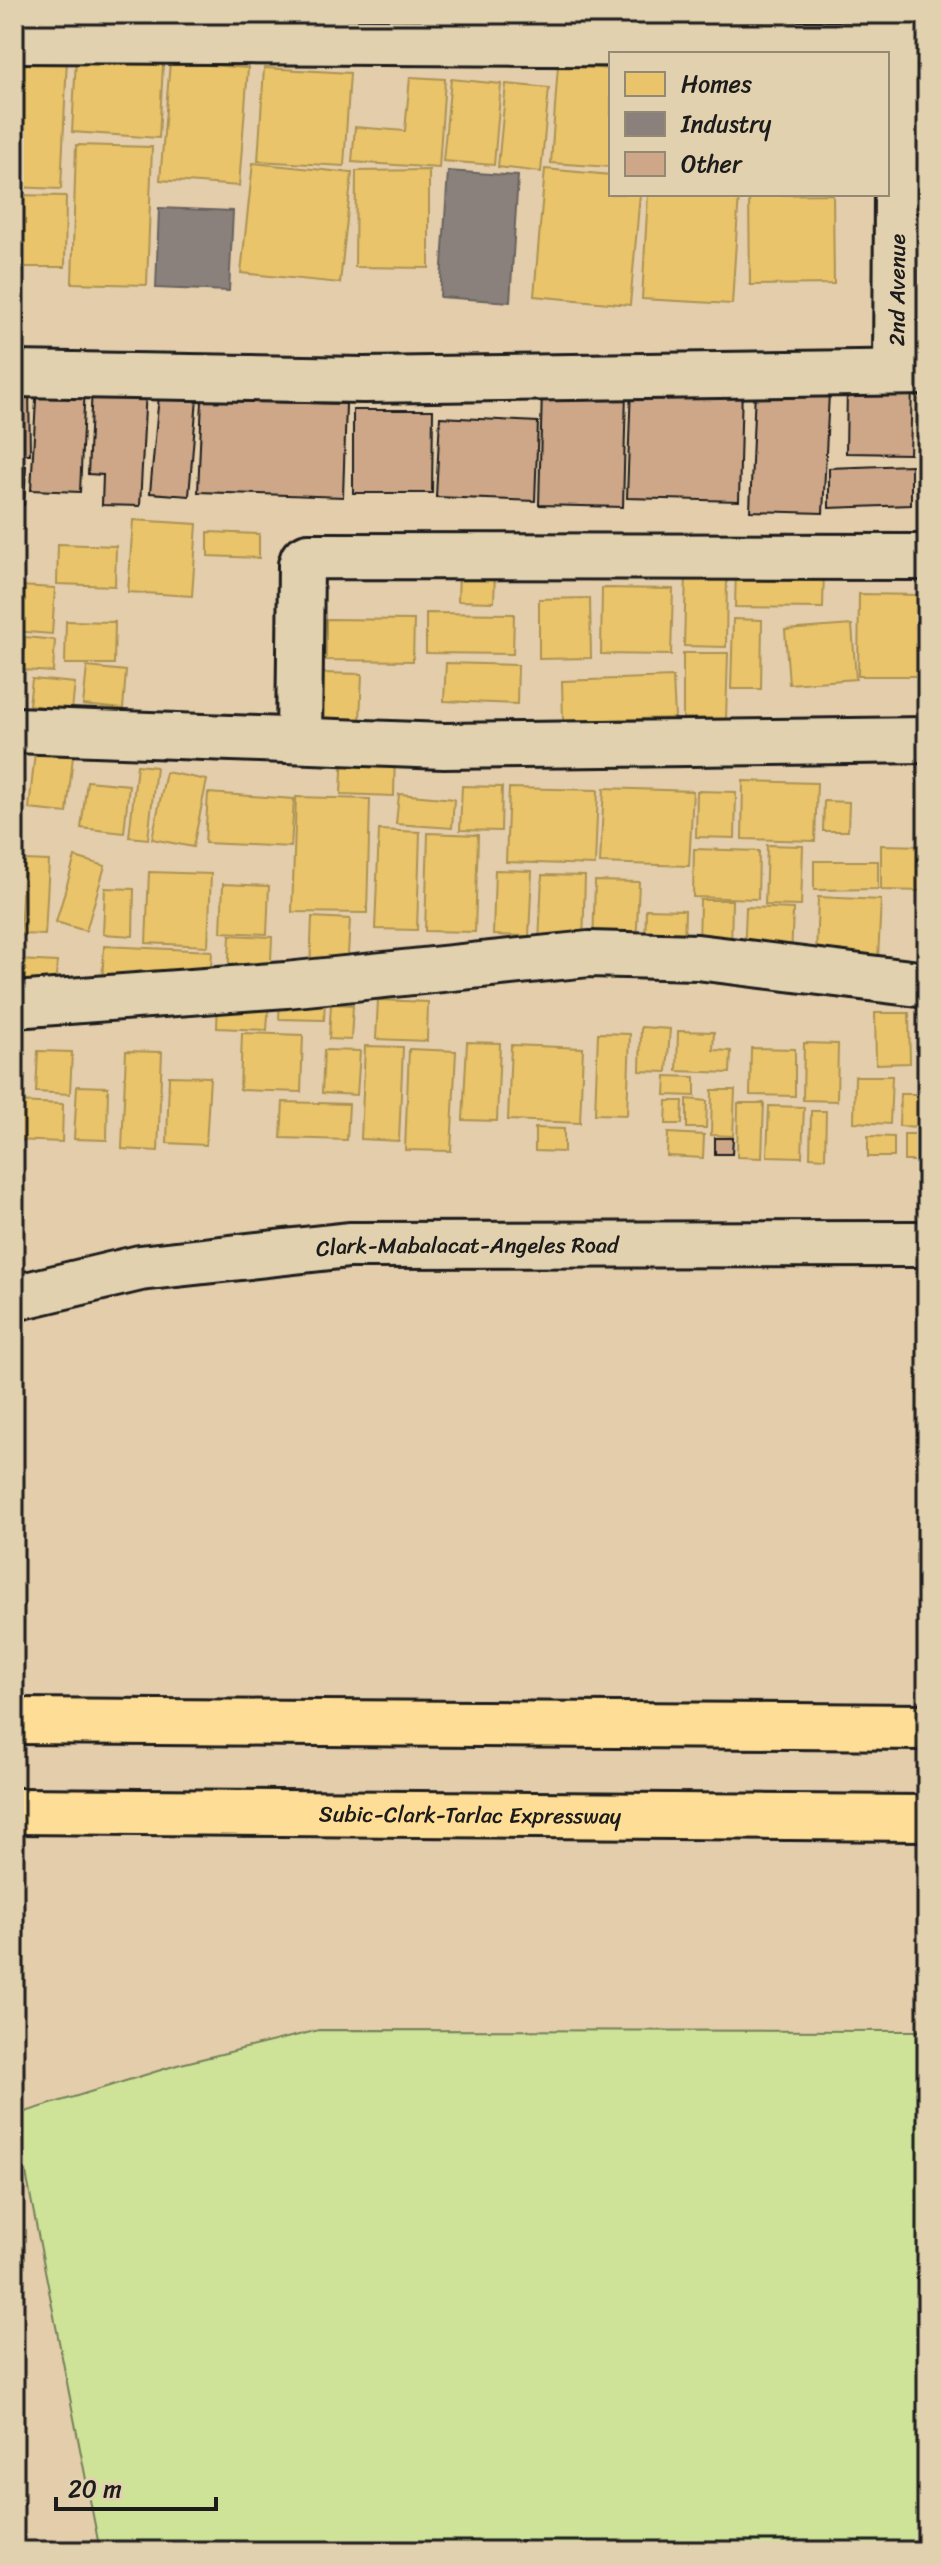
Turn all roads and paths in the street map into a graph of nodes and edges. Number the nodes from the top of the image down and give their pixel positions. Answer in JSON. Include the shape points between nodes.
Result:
{"nodes":[{"id":1,"x":907,"y":35,"type":"edge"},
{"id":2,"x":14,"y":40,"type":"edge"},
{"id":3,"x":911,"y":372,"type":"edge"},
{"id":4,"x":14,"y":374,"type":"edge"},
{"id":5,"x":927,"y":557,"type":"edge"},
{"id":6,"x":14,"y":730,"type":"edge"},
{"id":7,"x":299,"y":740,"type":"junction"},
{"id":8,"x":927,"y":740,"type":"edge"},
{"id":9,"x":927,"y":985,"type":"edge"},
{"id":10,"x":14,"y":1005,"type":"edge"},
{"id":11,"x":927,"y":1244,"type":"edge"},
{"id":12,"x":14,"y":1298,"type":"edge"},
{"id":13,"x":14,"y":1721,"type":"edge"},
{"id":14,"x":927,"y":1727,"type":"edge"},
{"id":15,"x":14,"y":1811,"type":"edge"},
{"id":16,"x":927,"y":1818,"type":"edge"}],
"edges":[{"from":1,"to":2,"type":"street"},
{"from":1,"to":3,"type":"street","name":"2nd Avenue"},
{"from":3,"to":4,"type":"street","via":[[364,380]]},
{"from":5,"to":7,"type":"street","via":[[308,556],[301,565]]},
{"from":6,"to":7,"type":"street"},
{"from":7,"to":8,"type":"street","via":[[444,746]]},
{"from":9,"to":10,"type":"street","via":[[697,957],[589,954],[286,985]]},
{"from":11,"to":12,"type":"street","name":"Clark-Mabalacat-Angeles Road","via":[[349,1245],[140,1268]]},
{"from":13,"to":14,"type":"highway"},
{"from":15,"to":16,"type":"highway","name":"Subic-Clark-Tarlac Expressway"}]}
